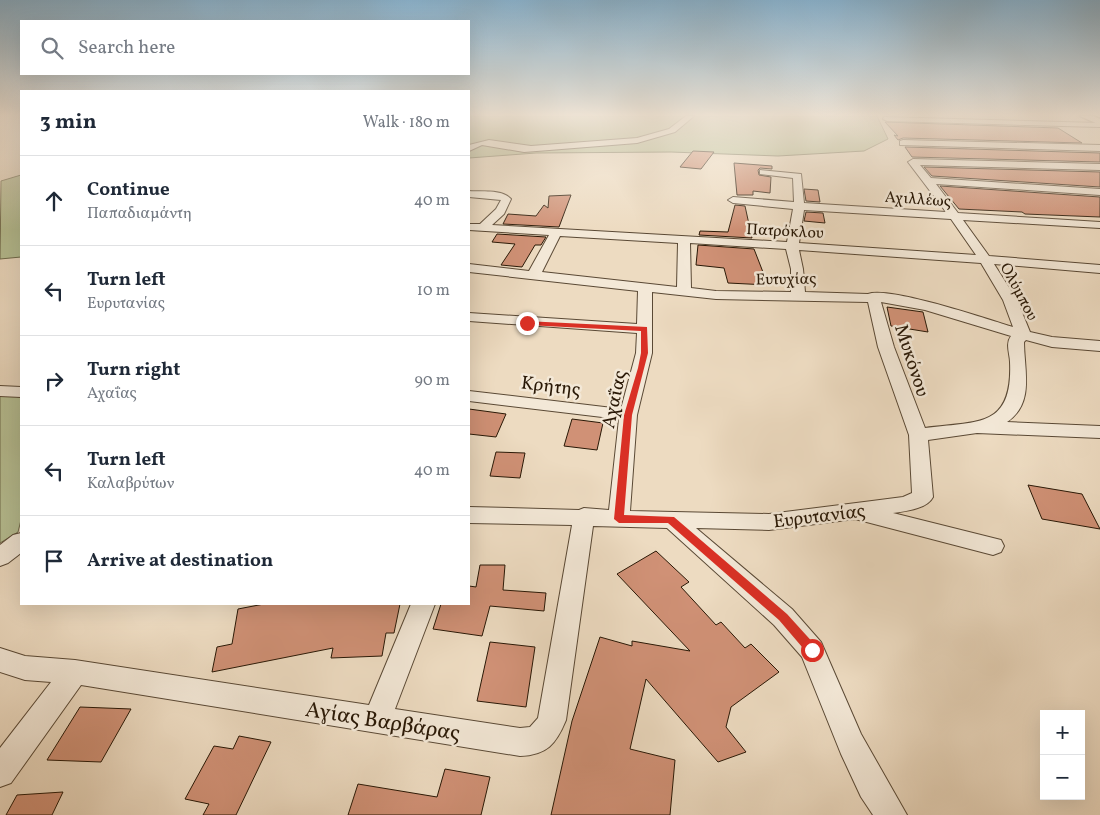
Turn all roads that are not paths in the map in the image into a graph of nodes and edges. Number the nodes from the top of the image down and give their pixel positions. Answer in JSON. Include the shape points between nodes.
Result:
{"nodes":[{"id":1,"x":1100,"y":167,"type":"edge"},
{"id":2,"x":763,"y":172,"type":"dead end"},
{"id":3,"x":929,"y":181,"type":"junction"},
{"id":4,"x":1100,"y":192,"type":"edge"},
{"id":5,"x":470,"y":194,"type":"edge"},
{"id":6,"x":733,"y":200,"type":"dead end"},
{"id":7,"x":799,"y":206,"type":"junction"},
{"id":8,"x":954,"y":217,"type":"junction"},
{"id":9,"x":1100,"y":225,"type":"edge"},
{"id":10,"x":470,"y":227,"type":"edge"},
{"id":11,"x":482,"y":228,"type":"junction"},
{"id":12,"x":556,"y":232,"type":"junction"},
{"id":13,"x":684,"y":240,"type":"junction"},
{"id":14,"x":792,"y":247,"type":"junction"},
{"id":15,"x":984,"y":260,"type":"junction"},
{"id":16,"x":470,"y":268,"type":"edge"},
{"id":17,"x":1100,"y":269,"type":"edge"},
{"id":18,"x":533,"y":276,"type":"junction"},
{"id":19,"x":645,"y":288,"type":"junction"},
{"id":20,"x":684,"y":291,"type":"junction"},
{"id":21,"x":798,"y":295,"type":"junction"},
{"id":22,"x":873,"y":296,"type":"junction"},
{"id":23,"x":470,"y":317,"type":"edge"},
{"id":24,"x":644,"y":329,"type":"junction"},
{"id":25,"x":1023,"y":335,"type":"junction"},
{"id":26,"x":1100,"y":346,"type":"edge"},
{"id":27,"x":0,"y":391,"type":"edge"},
{"id":28,"x":20,"y":392,"type":"edge"},
{"id":29,"x":470,"y":396,"type":"edge"},
{"id":30,"x":628,"y":415,"type":"junction"},
{"id":31,"x":977,"y":427,"type":"junction"},
{"id":32,"x":1100,"y":432,"type":"edge"},
{"id":33,"x":918,"y":435,"type":"junction"},
{"id":34,"x":853,"y":512,"type":"junction"},
{"id":35,"x":470,"y":515,"type":"edge"},
{"id":36,"x":584,"y":516,"type":"junction"},
{"id":37,"x":619,"y":519,"type":"junction"},
{"id":38,"x":671,"y":519,"type":"junction"},
{"id":39,"x":20,"y":542,"type":"edge"},
{"id":40,"x":993,"y":546,"type":"dead end"},
{"id":41,"x":0,"y":556,"type":"edge"},
{"id":42,"x":423,"y":605,"type":"edge"},
{"id":43,"x":0,"y":660,"type":"edge"},
{"id":44,"x":75,"y":672,"type":"junction"},
{"id":45,"x":377,"y":719,"type":"junction"},
{"id":46,"x":0,"y":772,"type":"edge"},
{"id":47,"x":892,"y":815,"type":"edge"}],
"edges":[{"from":1,"to":3,"type":"street","name":"Ολύμπου","via":[[913,162]]},
{"from":2,"to":7,"type":"street","via":[[798,176]]},
{"from":3,"to":4,"type":"street"},
{"from":3,"to":8,"type":"street","name":"Ολύμπου"},
{"from":5,"to":11,"type":"street","via":[[506,199],[505,206]]},
{"from":6,"to":7,"type":"street","name":"Αχιλλέως"},
{"from":7,"to":8,"type":"street","name":"Αχιλλέως"},
{"from":7,"to":14,"type":"street"},
{"from":8,"to":9,"type":"street","name":"Αχιλλέως"},
{"from":8,"to":15,"type":"street","name":"Ολύμπου"},
{"from":10,"to":11,"type":"street","name":"Πατρόκλου"},
{"from":11,"to":12,"type":"street","name":"Πατρόκλου"},
{"from":12,"to":13,"type":"street","name":"Πατρόκλου"},
{"from":12,"to":18,"type":"street"},
{"from":13,"to":14,"type":"street","name":"Πατρόκλου"},
{"from":13,"to":20,"type":"street"},
{"from":14,"to":15,"type":"street","name":"Πατρόκλου"},
{"from":14,"to":21,"type":"street"},
{"from":15,"to":17,"type":"street","name":"Πατρόκλου"},
{"from":15,"to":25,"type":"street","name":"Ολύμπου","via":[[1012,305]]},
{"from":16,"to":18,"type":"street","name":"Ευτυχίας"},
{"from":18,"to":19,"type":"street","name":"Ευτυχίας"},
{"from":19,"to":20,"type":"street","name":"Ευτυχίας"},
{"from":19,"to":24,"type":"street","name":"Αχαΐας"},
{"from":20,"to":21,"type":"street","name":"Ευτυχίας","via":[[733,296]]},
{"from":21,"to":22,"type":"street","name":"Ευτυχίας"},
{"from":22,"to":25,"type":"street","name":"Ευτυχίας","via":[[906,300]]},
{"from":22,"to":33,"type":"street","name":"Μυκόνου","via":[[886,347]]},
{"from":23,"to":24,"type":"street"},
{"from":24,"to":30,"type":"street","name":"Αχαΐας","via":[[642,368]]},
{"from":25,"to":26,"type":"street","name":"Ευτυχίας","via":[[1052,342]]},
{"from":25,"to":31,"type":"street","name":"Ολύμπου","via":[[1016,340],[1016,397],[1008,413]]},
{"from":27,"to":28,"type":"street"},
{"from":29,"to":30,"type":"street","name":"Κρήτης"},
{"from":30,"to":37,"type":"street","name":"Αχαΐας"},
{"from":31,"to":32,"type":"street"},
{"from":31,"to":33,"type":"street"},
{"from":33,"to":34,"type":"street","name":"Ευρυτανίας","via":[[923,497],[904,504]]},
{"from":34,"to":38,"type":"street","name":"Ευρυτανίας","via":[[769,522]]},
{"from":34,"to":40,"type":"street"},
{"from":35,"to":36,"type":"street","name":"Ευρυτανίας"},
{"from":36,"to":37,"type":"street","name":"Ευρυτανίας"},
{"from":36,"to":45,"type":"street","name":"Αγίας Βαρβάρας","via":[[552,720],[540,738],[520,742]]},
{"from":37,"to":38,"type":"street","name":"Ευρυτανίας"},
{"from":38,"to":47,"type":"street","via":[[783,617],[812,650],[851,744],[872,786]]},
{"from":39,"to":41,"type":"street"},
{"from":42,"to":45,"type":"street"},
{"from":43,"to":44,"type":"street","name":"Αγίας Βαρβάρας","via":[[25,668]]},
{"from":44,"to":45,"type":"street","name":"Αγίας Βαρβάρας"},
{"from":44,"to":46,"type":"street"}]}
